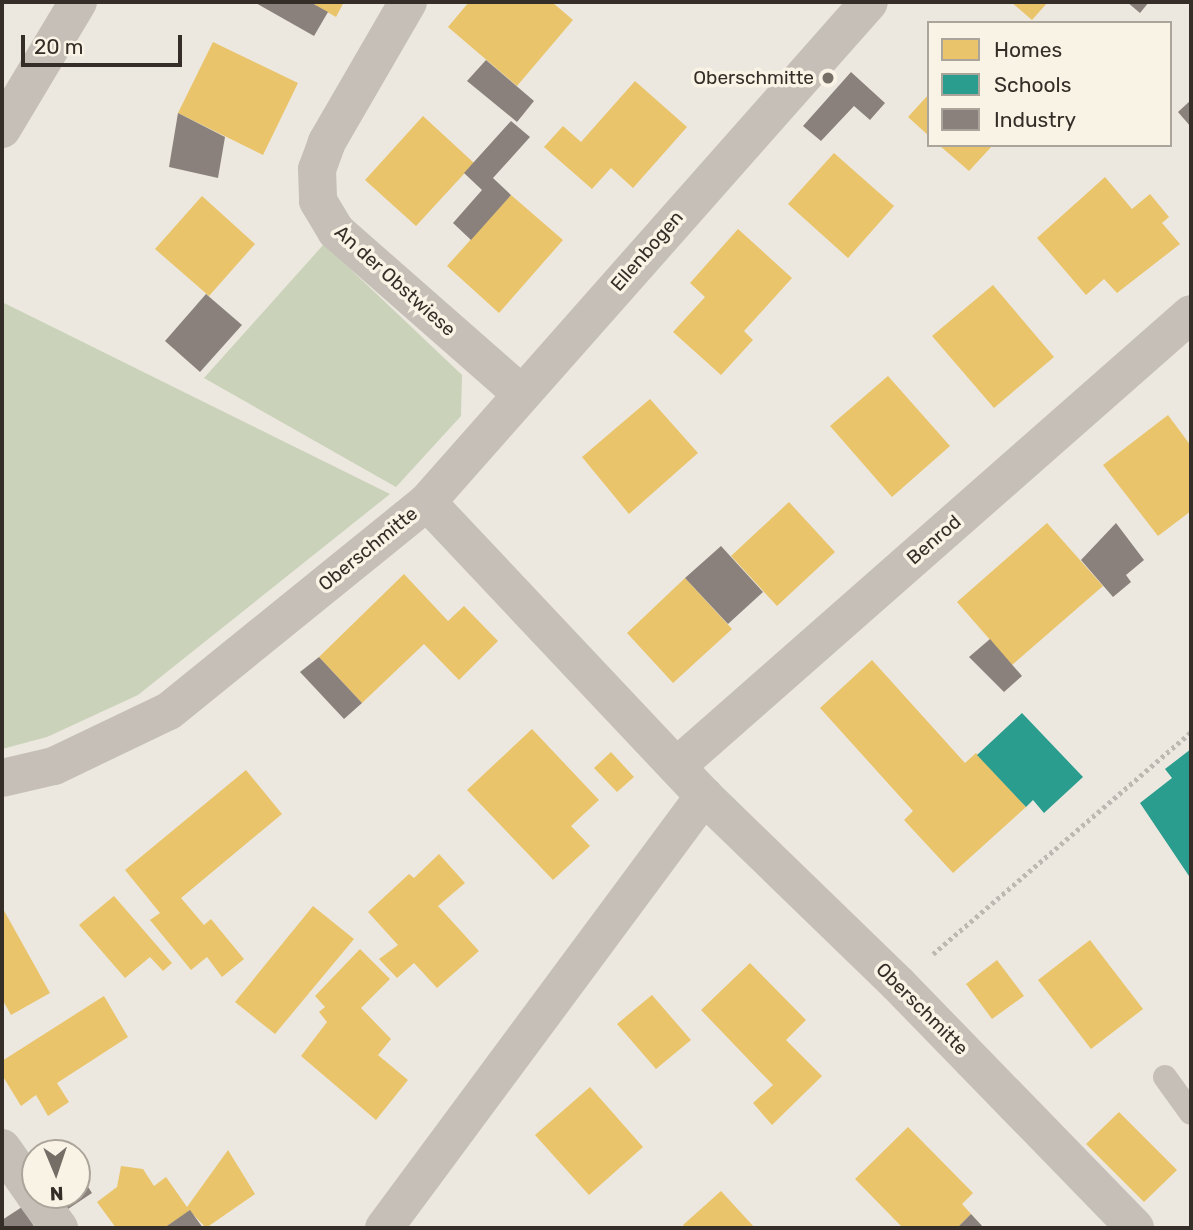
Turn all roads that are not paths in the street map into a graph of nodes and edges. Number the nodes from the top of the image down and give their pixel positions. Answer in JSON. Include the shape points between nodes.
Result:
{"nodes":[{"id":1,"x":79,"y":2,"type":"edge"},
{"id":2,"x":408,"y":2,"type":"edge"},
{"id":3,"x":869,"y":2,"type":"edge"},
{"id":4,"x":2,"y":129,"type":"edge"},
{"id":5,"x":1191,"y":314,"type":"edge"},
{"id":6,"x":519,"y":392,"type":"junction"},
{"id":7,"x":426,"y":502,"type":"junction"},
{"id":8,"x":677,"y":766,"type":"junction"},
{"id":9,"x":2,"y":778,"type":"edge"},
{"id":10,"x":704,"y":796,"type":"junction"},
{"id":11,"x":1165,"y":1077,"type":"dead end"},
{"id":12,"x":1191,"y":1112,"type":"edge"},
{"id":13,"x":2,"y":1148,"type":"edge"},
{"id":14,"x":21,"y":1175,"type":"edge"},
{"id":15,"x":45,"y":1209,"type":"edge"},
{"id":16,"x":59,"y":1228,"type":"edge"},
{"id":17,"x":384,"y":1228,"type":"edge"},
{"id":18,"x":1135,"y":1228,"type":"edge"}],
"edges":[{"from":1,"to":4,"type":"street"},
{"from":2,"to":6,"type":"street","name":"An der Obstwiese","via":[[327,142],[317,169],[318,201],[336,231]]},
{"from":3,"to":6,"type":"street","name":"Ellenbogen"},
{"from":5,"to":8,"type":"street","name":"Benrod"},
{"from":6,"to":7,"type":"street","name":"Ellenbogen"},
{"from":7,"to":8,"type":"street","name":"Oberschmitte"},
{"from":7,"to":9,"type":"street","name":"Oberschmitte","via":[[169,711],[54,766]]},
{"from":8,"to":10,"type":"street","name":"Oberschmitte"},
{"from":10,"to":17,"type":"street"},
{"from":10,"to":18,"type":"street","name":"Oberschmitte","via":[[898,984]]},
{"from":11,"to":12,"type":"lane"},
{"from":13,"to":14,"type":"street"},
{"from":15,"to":16,"type":"street"}]}
